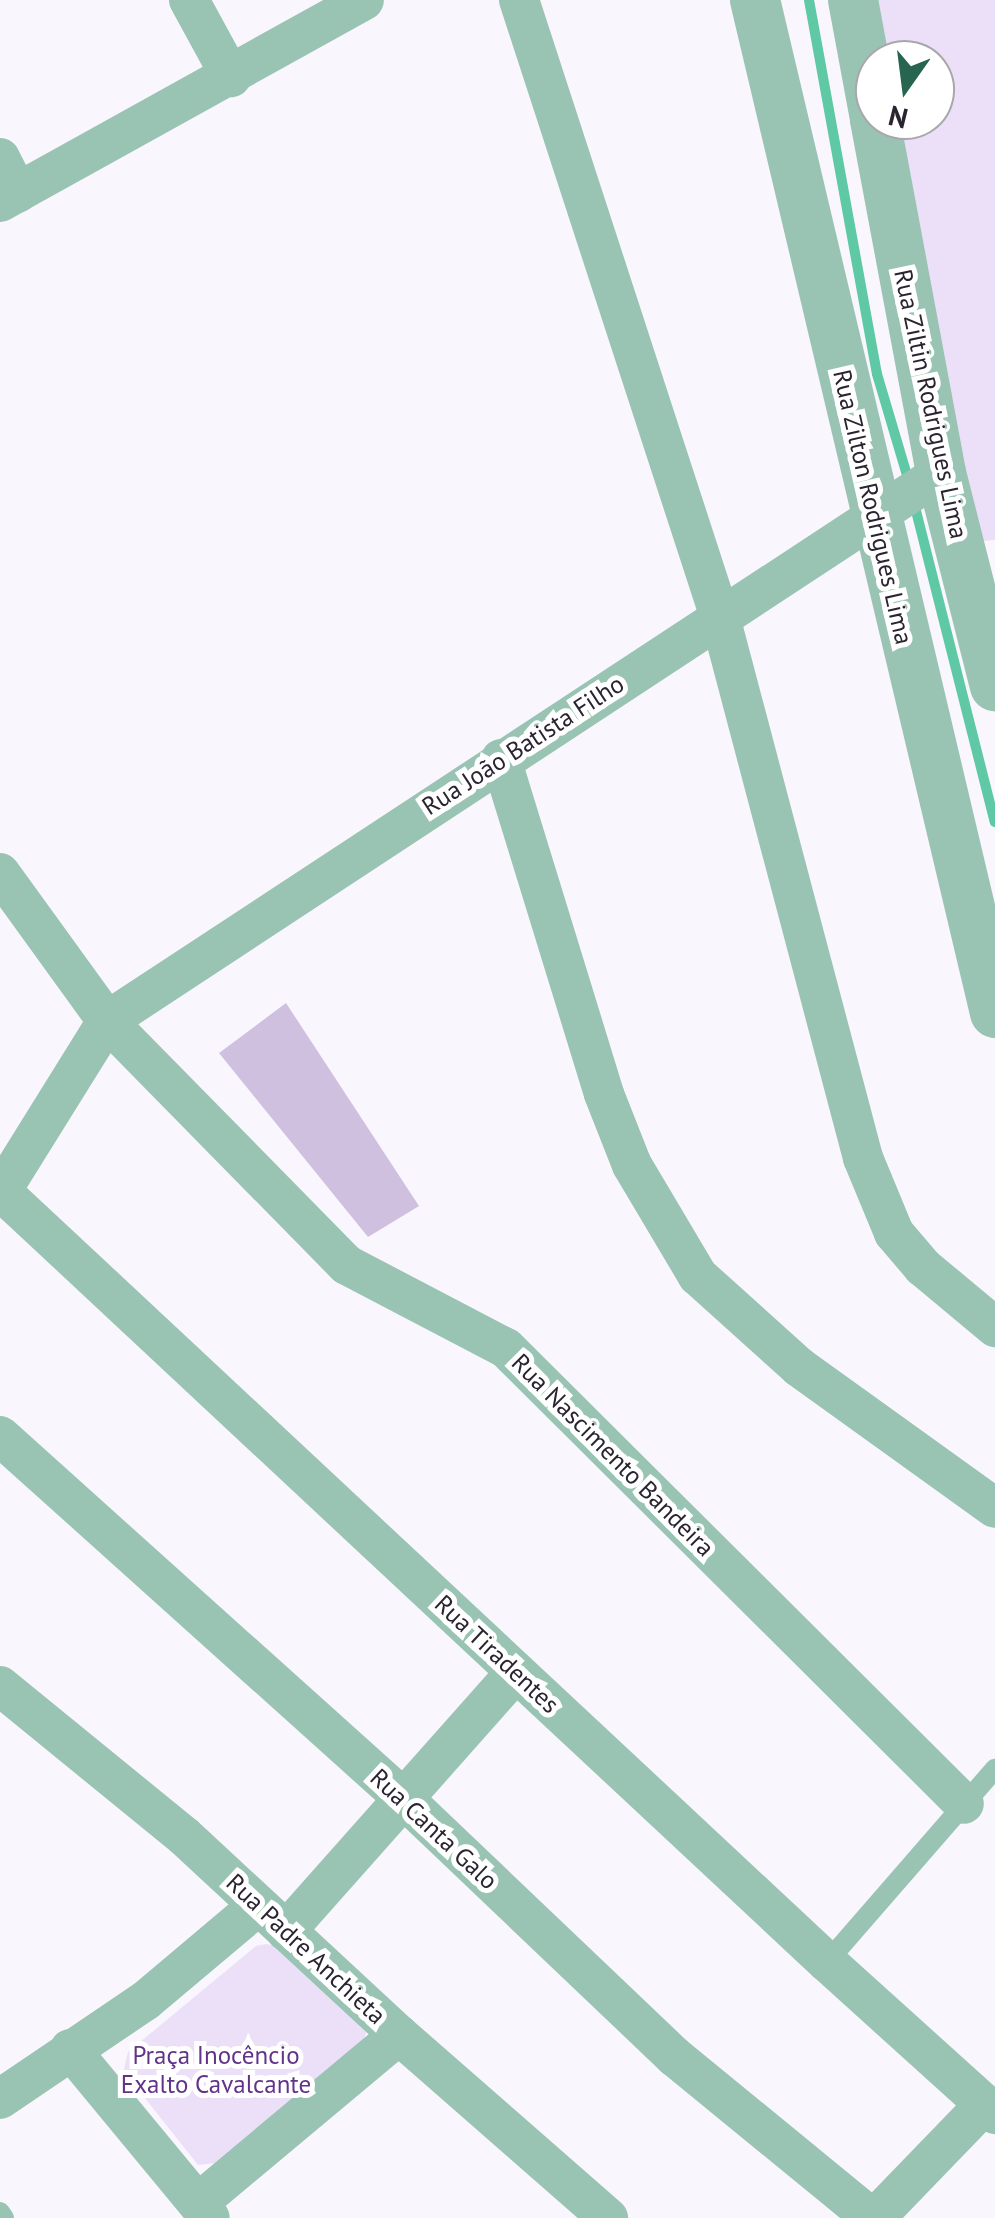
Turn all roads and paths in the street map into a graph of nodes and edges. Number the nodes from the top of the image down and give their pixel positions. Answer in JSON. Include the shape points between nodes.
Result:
{"nodes":[{"id":1,"x":188,"y":0,"type":"edge"},
{"id":2,"x":364,"y":0,"type":"edge"},
{"id":3,"x":519,"y":0,"type":"edge"},
{"id":4,"x":755,"y":0,"type":"edge"},
{"id":5,"x":853,"y":0,"type":"edge"},
{"id":6,"x":860,"y":40,"type":"edge"},
{"id":7,"x":231,"y":77,"type":"junction"},
{"id":8,"x":877,"y":140,"type":"edge"},
{"id":9,"x":6,"y":184,"type":"edge"},
{"id":10,"x":907,"y":495,"type":"junction"},
{"id":11,"x":720,"y":616,"type":"junction"},
{"id":12,"x":995,"y":686,"type":"edge"},
{"id":13,"x":500,"y":758,"type":"junction"},
{"id":14,"x":0,"y":874,"type":"edge"},
{"id":15,"x":995,"y":1013,"type":"edge"},
{"id":16,"x":107,"y":1021,"type":"junction"},
{"id":17,"x":1,"y":1192,"type":"edge"},
{"id":18,"x":995,"y":1327,"type":"edge"},
{"id":19,"x":0,"y":1436,"type":"edge"},
{"id":20,"x":995,"y":1508,"type":"edge"},
{"id":21,"x":516,"y":1672,"type":"junction"},
{"id":22,"x":0,"y":1686,"type":"edge"},
{"id":23,"x":995,"y":1769,"type":"edge"},
{"id":24,"x":404,"y":1799,"type":"junction"},
{"id":25,"x":964,"y":1804,"type":"junction"},
{"id":26,"x":272,"y":1918,"type":"junction"},
{"id":27,"x":827,"y":1962,"type":"junction"},
{"id":28,"x":399,"y":2035,"type":"junction"},
{"id":29,"x":70,"y":2049,"type":"junction"},
{"id":30,"x":0,"y":2098,"type":"edge"},
{"id":31,"x":990,"y":2109,"type":"edge"},
{"id":32,"x":204,"y":2211,"type":"edge"},
{"id":33,"x":608,"y":2218,"type":"edge"},
{"id":34,"x":874,"y":2218,"type":"edge"}],
"edges":[{"from":1,"to":7,"type":"street"},
{"from":2,"to":7,"type":"street"},
{"from":3,"to":11,"type":"street"},
{"from":4,"to":10,"type":"street","name":"Rua Zilton Rodrigues Lima"},
{"from":5,"to":6,"type":"street","name":"Rua Ziltin Rodrigues Lima"},
{"from":7,"to":9,"type":"street"},
{"from":8,"to":10,"type":"street","name":"Rua Ziltin Rodrigues Lima"},
{"from":10,"to":11,"type":"street","name":"Rua João Batista Filho"},
{"from":10,"to":12,"type":"street","name":"Rua Ziltin Rodrigues Lima"},
{"from":10,"to":15,"type":"street","name":"Rua Zilton Rodrigues Lima"},
{"from":11,"to":13,"type":"street","name":"Rua João Batista Filho"},
{"from":11,"to":18,"type":"street","via":[[875,1189],[894,1233]]},
{"from":13,"to":16,"type":"street","name":"Rua João Batista Filho"},
{"from":13,"to":20,"type":"street","via":[[604,1094],[632,1165],[698,1276],[799,1368]]},
{"from":14,"to":16,"type":"street","name":"Rua Nascimento Bandeira"},
{"from":16,"to":17,"type":"street"},
{"from":16,"to":25,"type":"street","name":"Rua Nascimento Bandeira","via":[[347,1265],[506,1348]]},
{"from":17,"to":21,"type":"street","name":"Rua Tiradentes"},
{"from":19,"to":24,"type":"street","name":"Rua Canta Galo"},
{"from":21,"to":24,"type":"street"},
{"from":21,"to":27,"type":"street","name":"Rua Tiradentes"},
{"from":22,"to":26,"type":"street","name":"Rua Padre Anchieta","via":[[184,1836]]},
{"from":23,"to":25,"type":"lane"},
{"from":24,"to":26,"type":"street"},
{"from":24,"to":34,"type":"street","name":"Rua Canta Galo","via":[[674,2057]]},
{"from":25,"to":27,"type":"lane"},
{"from":26,"to":28,"type":"street","name":"Rua Padre Anchieta"},
{"from":26,"to":29,"type":"street"},
{"from":27,"to":31,"type":"street","name":"Rua Tiradentes"},
{"from":28,"to":32,"type":"street"},
{"from":28,"to":33,"type":"street","name":"Rua Padre Anchieta"},
{"from":29,"to":30,"type":"street"},
{"from":29,"to":32,"type":"street"},
{"from":31,"to":34,"type":"street"}]}
